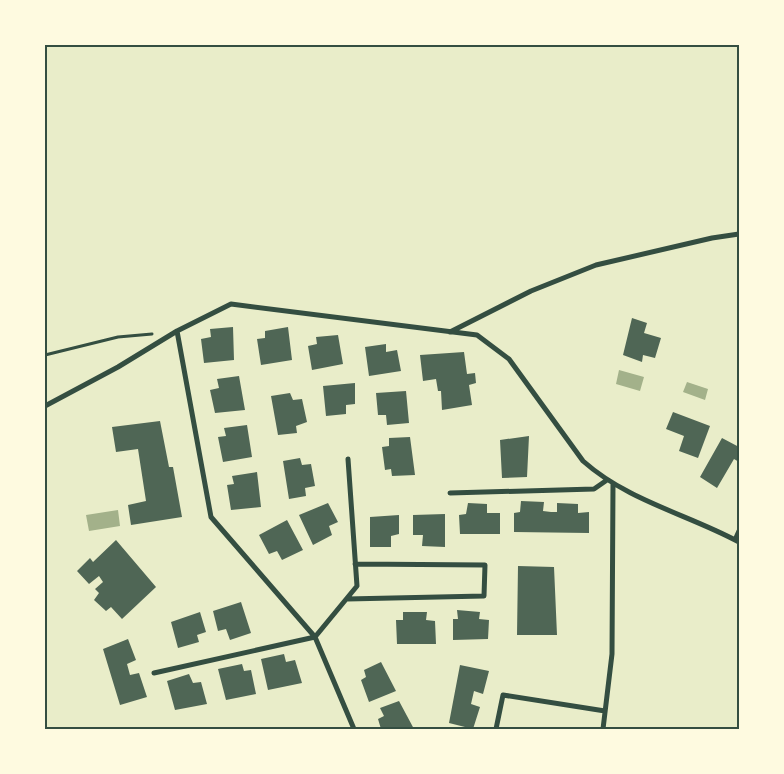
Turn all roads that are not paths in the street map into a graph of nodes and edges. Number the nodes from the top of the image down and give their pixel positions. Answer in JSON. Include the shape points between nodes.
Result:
{"nodes":[{"id":1,"x":739,"y":234,"type":"edge"},
{"id":2,"x":177,"y":331,"type":"junction"},
{"id":3,"x":450,"y":332,"type":"junction"},
{"id":4,"x":45,"y":406,"type":"edge"},
{"id":5,"x":348,"y":459,"type":"dead end"},
{"id":6,"x":606,"y":480,"type":"junction"},
{"id":7,"x":613,"y":484,"type":"junction"},
{"id":8,"x":450,"y":493,"type":"dead end"},
{"id":9,"x":739,"y":531,"type":"edge"},
{"id":10,"x":737,"y":541,"type":"edge"},
{"id":11,"x":355,"y":564,"type":"junction"},
{"id":12,"x":347,"y":598,"type":"junction"},
{"id":13,"x":316,"y":637,"type":"junction"},
{"id":14,"x":154,"y":672,"type":"dead end"},
{"id":15,"x":605,"y":711,"type":"junction"},
{"id":16,"x":354,"y":729,"type":"edge"},
{"id":17,"x":496,"y":729,"type":"edge"},
{"id":18,"x":603,"y":729,"type":"edge"}],
"edges":[{"from":1,"to":3,"type":"street","via":[[596,265],[531,291]]},
{"from":2,"to":3,"type":"street","via":[[231,304]]},
{"from":2,"to":4,"type":"street"},
{"from":2,"to":13,"type":"street","via":[[211,517]]},
{"from":3,"to":6,"type":"street","via":[[477,335],[509,359],[583,461]]},
{"from":5,"to":11,"type":"street"},
{"from":6,"to":7,"type":"street"},
{"from":6,"to":8,"type":"street","via":[[594,490]]},
{"from":7,"to":10,"type":"street"},
{"from":7,"to":15,"type":"street","via":[[612,654]]},
{"from":9,"to":10,"type":"street"},
{"from":11,"to":12,"type":"street","via":[[357,586]]},
{"from":11,"to":12,"type":"street","via":[[485,565],[484,596]]},
{"from":12,"to":13,"type":"street"},
{"from":13,"to":14,"type":"street"},
{"from":13,"to":16,"type":"street"},
{"from":15,"to":17,"type":"street","via":[[503,695]]},
{"from":15,"to":18,"type":"street"}]}
